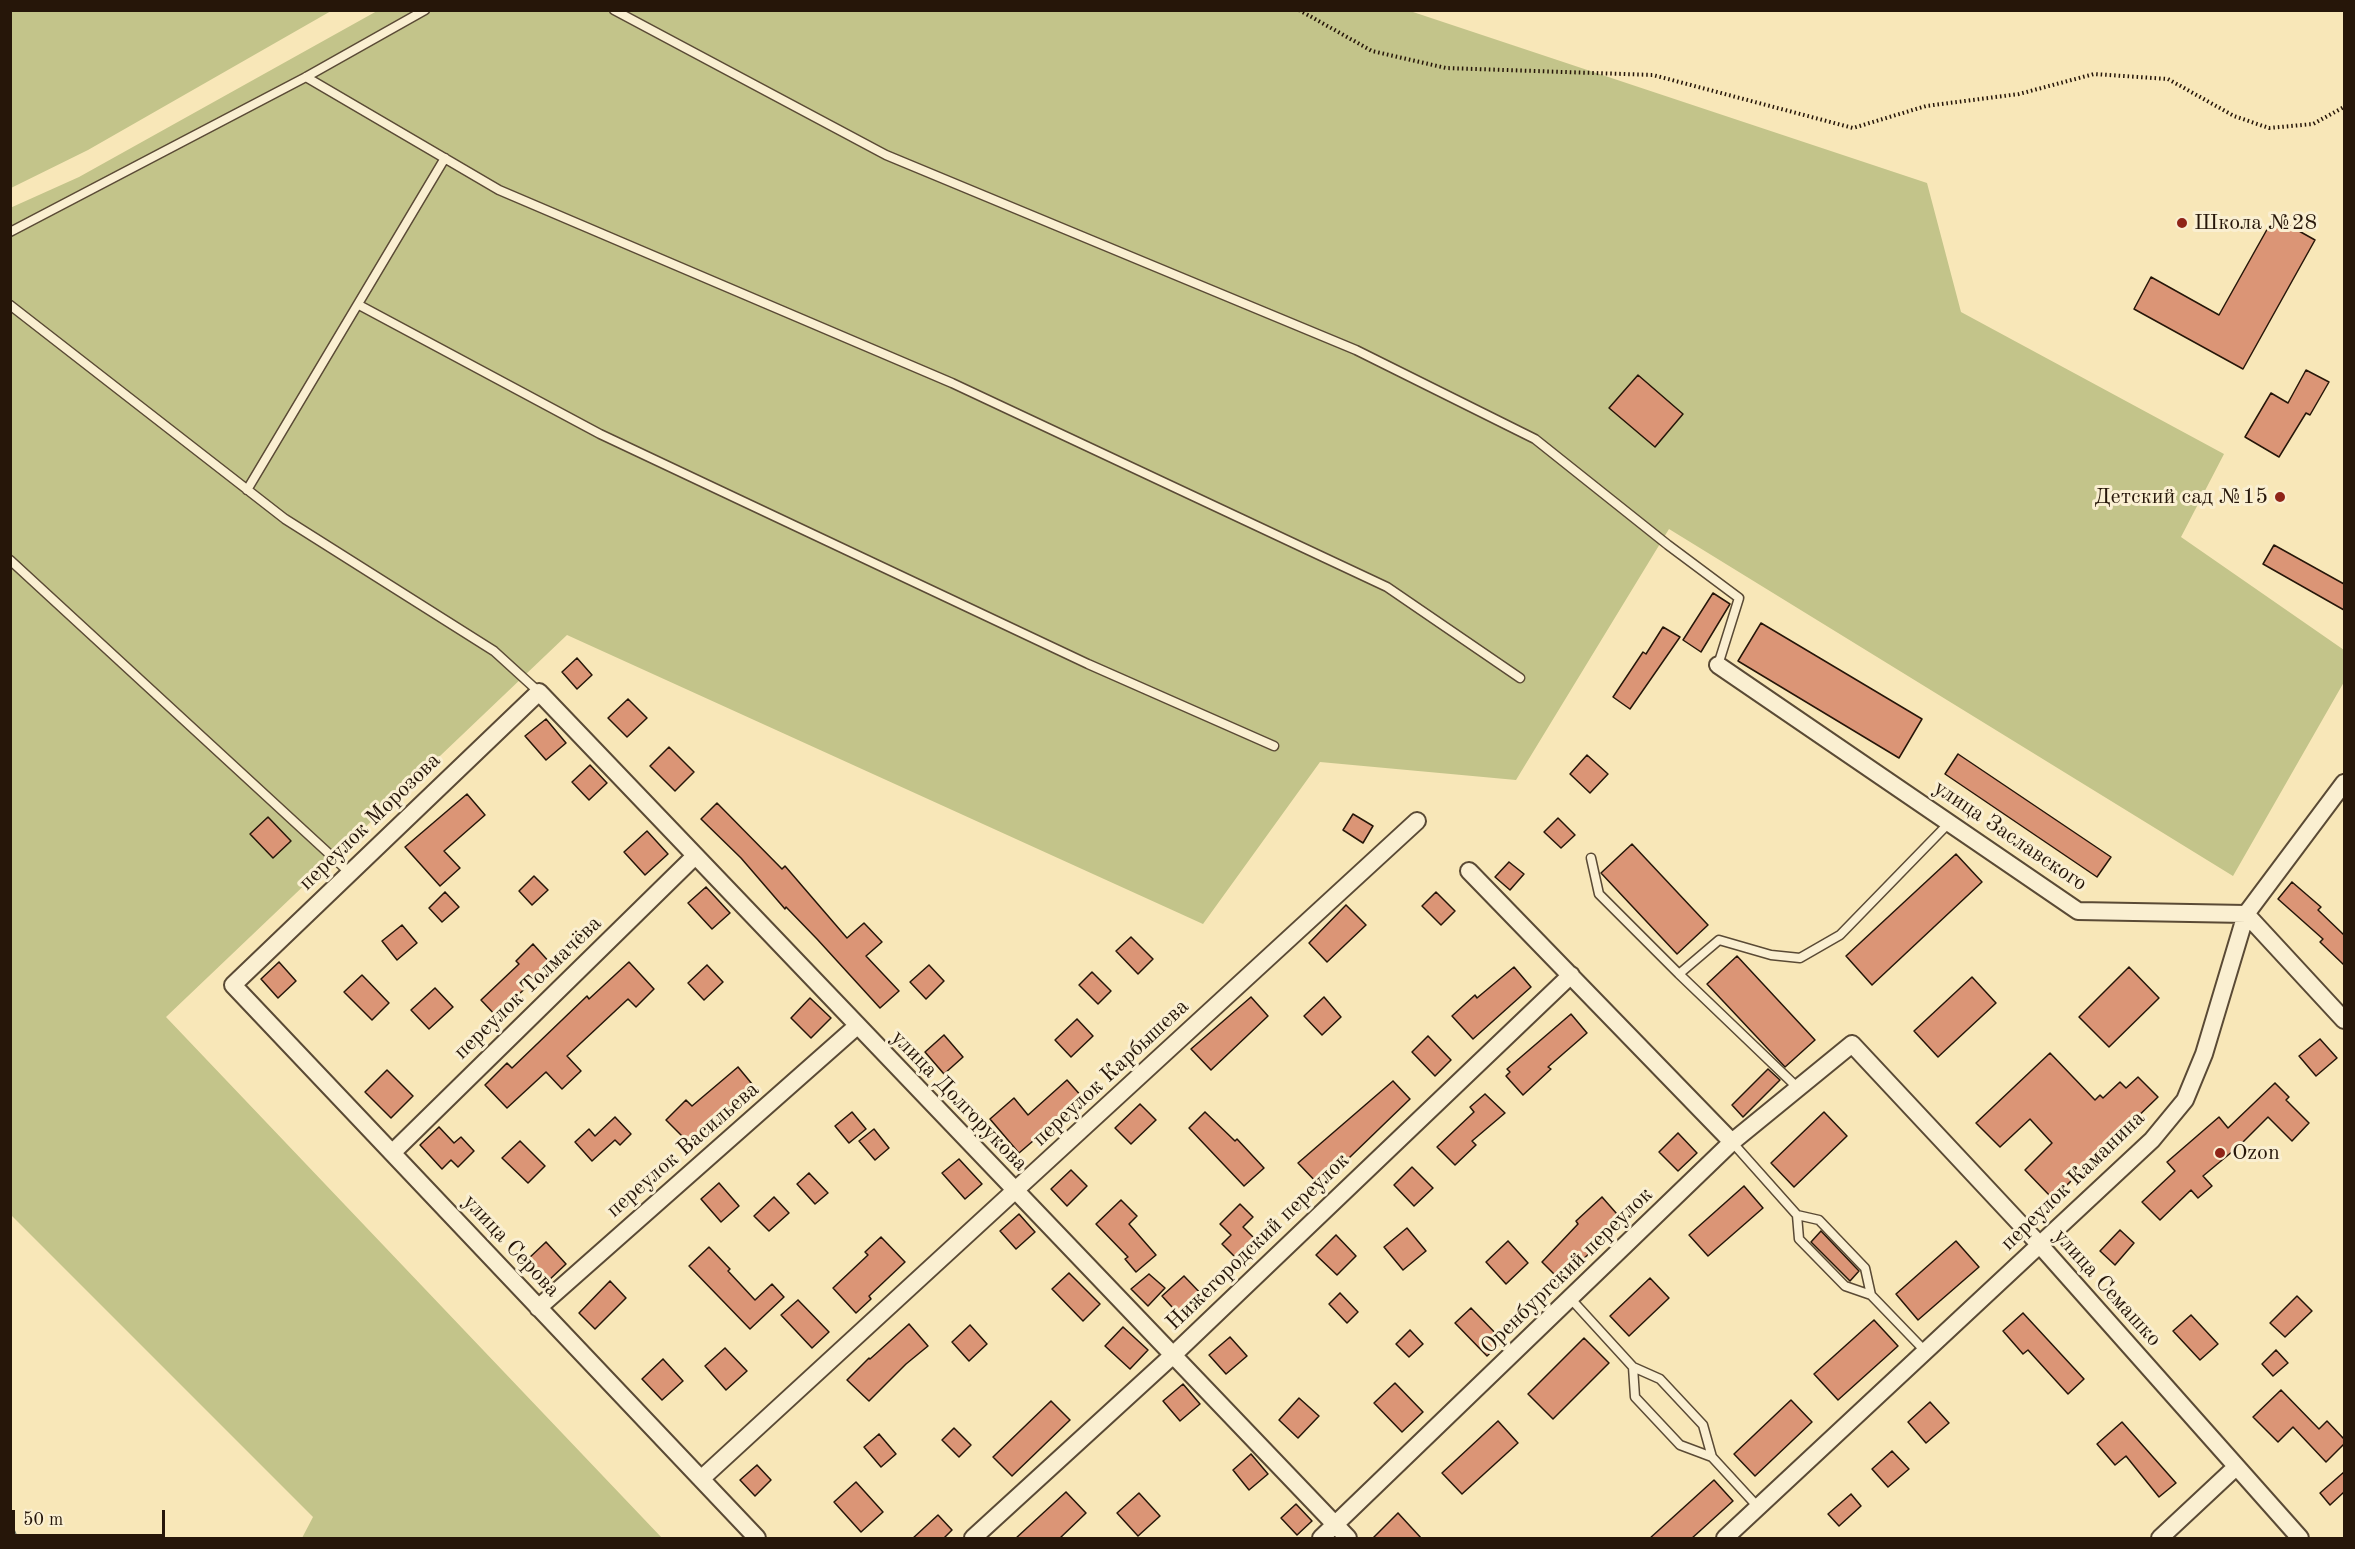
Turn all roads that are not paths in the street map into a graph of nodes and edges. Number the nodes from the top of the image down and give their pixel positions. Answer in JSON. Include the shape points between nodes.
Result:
{"nodes":[{"id":1,"x":425,"y":10,"type":"edge"},
{"id":2,"x":614,"y":10,"type":"edge"},
{"id":3,"x":306,"y":77,"type":"junction"},
{"id":4,"x":445,"y":158,"type":"junction"},
{"id":5,"x":10,"y":232,"type":"edge"},
{"id":6,"x":10,"y":305,"type":"edge"},
{"id":7,"x":359,"y":305,"type":"junction"},
{"id":8,"x":247,"y":490,"type":"junction"},
{"id":9,"x":10,"y":560,"type":"edge"},
{"id":10,"x":1718,"y":665,"type":"joint"},
{"id":11,"x":1520,"y":678,"type":"dead end"},
{"id":12,"x":539,"y":692,"type":"junction"},
{"id":13,"x":1274,"y":746,"type":"dead end"},
{"id":14,"x":2344,"y":783,"type":"edge"},
{"id":15,"x":1418,"y":821,"type":"dead end"},
{"id":16,"x":1949,"y":823,"type":"junction"},
{"id":17,"x":695,"y":856,"type":"junction"},
{"id":18,"x":1591,"y":858,"type":"dead end"},
{"id":19,"x":1469,"y":871,"type":"dead end"},
{"id":20,"x":350,"y":873,"type":"junction"},
{"id":21,"x":2246,"y":914,"type":"junction"},
{"id":22,"x":1679,"y":974,"type":"junction"},
{"id":23,"x":1571,"y":975,"type":"junction"},
{"id":24,"x":233,"y":985,"type":"joint"},
{"id":25,"x":2344,"y":1020,"type":"edge"},
{"id":26,"x":857,"y":1026,"type":"junction"},
{"id":27,"x":1852,"y":1044,"type":"joint"},
{"id":28,"x":1798,"y":1088,"type":"junction"},
{"id":29,"x":1732,"y":1142,"type":"junction"},
{"id":30,"x":392,"y":1153,"type":"junction"},
{"id":31,"x":1015,"y":1192,"type":"junction"},
{"id":32,"x":1797,"y":1215,"type":"junction"},
{"id":33,"x":2039,"y":1244,"type":"junction"},
{"id":34,"x":1871,"y":1295,"type":"junction"},
{"id":35,"x":1570,"y":1298,"type":"junction"},
{"id":36,"x":538,"y":1308,"type":"junction"},
{"id":37,"x":1926,"y":1353,"type":"junction"},
{"id":38,"x":1172,"y":1356,"type":"junction"},
{"id":39,"x":1633,"y":1367,"type":"junction"},
{"id":40,"x":1712,"y":1457,"type":"junction"},
{"id":41,"x":2236,"y":1467,"type":"junction"},
{"id":42,"x":701,"y":1479,"type":"junction"},
{"id":43,"x":1758,"y":1507,"type":"junction"},
{"id":44,"x":1336,"y":1525,"type":"junction"},
{"id":45,"x":757,"y":1539,"type":"edge"},
{"id":46,"x":973,"y":1539,"type":"edge"},
{"id":47,"x":1321,"y":1539,"type":"edge"},
{"id":48,"x":1348,"y":1539,"type":"edge"},
{"id":49,"x":1725,"y":1539,"type":"edge"},
{"id":50,"x":2160,"y":1539,"type":"edge"},
{"id":51,"x":2300,"y":1539,"type":"edge"}],
"edges":[{"from":1,"to":3,"type":"lane"},
{"from":2,"to":10,"type":"lane","via":[[886,155],[1356,350],[1535,439],[1739,598]]},
{"from":3,"to":4,"type":"lane"},
{"from":3,"to":5,"type":"lane"},
{"from":4,"to":7,"type":"lane"},
{"from":4,"to":11,"type":"lane","via":[[499,190],[952,383],[1388,587]]},
{"from":6,"to":8,"type":"lane"},
{"from":7,"to":8,"type":"lane"},
{"from":7,"to":13,"type":"lane","via":[[600,434],[1088,664]]},
{"from":8,"to":12,"type":"lane","via":[[285,519],[494,651]]},
{"from":9,"to":20,"type":"lane"},
{"from":10,"to":16,"type":"street","name":"улица Заславского"},
{"from":12,"to":17,"type":"street","name":"улица Долгорукова"},
{"from":12,"to":20,"type":"street","name":"переулок Морозова"},
{"from":14,"to":21,"type":"street","name":"переулок Каманина"},
{"from":15,"to":31,"type":"street","name":"переулок Карбышева"},
{"from":16,"to":21,"type":"street","name":"улица Заславского","via":[[2078,911]]},
{"from":16,"to":22,"type":"lane","via":[[1840,935],[1800,958],[1771,955],[1719,940]]},
{"from":17,"to":26,"type":"street","name":"улица Долгорукова"},
{"from":17,"to":30,"type":"street","name":"переулок Толмачёва"},
{"from":18,"to":22,"type":"lane","via":[[1599,894]]},
{"from":19,"to":23,"type":"street"},
{"from":20,"to":24,"type":"street","name":"переулок Морозова"},
{"from":21,"to":25,"type":"street"},
{"from":21,"to":33,"type":"street","name":"переулок Каманина","via":[[2204,1053],[2185,1100],[2152,1140]]},
{"from":22,"to":28,"type":"lane"},
{"from":23,"to":29,"type":"street"},
{"from":23,"to":38,"type":"street","name":"Нижегородский переулок"},
{"from":24,"to":30,"type":"street","name":"улица Серова"},
{"from":26,"to":31,"type":"street","name":"улица Долгорукова"},
{"from":26,"to":36,"type":"street","name":"переулок Васильева"},
{"from":27,"to":28,"type":"street","name":"Оренбургский переулок"},
{"from":27,"to":33,"type":"street","name":"улица Семашко"},
{"from":28,"to":29,"type":"street","name":"Оренбургский переулок"},
{"from":29,"to":32,"type":"lane"},
{"from":29,"to":35,"type":"street","name":"Оренбургский переулок"},
{"from":30,"to":36,"type":"street","name":"улица Серова"},
{"from":31,"to":38,"type":"street","name":"улица Долгорукова"},
{"from":31,"to":42,"type":"street","name":"переулок Карбышева"},
{"from":32,"to":34,"type":"lane","via":[[1819,1220],[1865,1268]]},
{"from":32,"to":34,"type":"lane","via":[[1799,1239],[1845,1286]]},
{"from":33,"to":37,"type":"street","name":"переулок Каманина"},
{"from":33,"to":41,"type":"street","name":"улица Семашко"},
{"from":34,"to":37,"type":"lane"},
{"from":35,"to":39,"type":"lane"},
{"from":35,"to":44,"type":"street","name":"Оренбургский переулок"},
{"from":36,"to":42,"type":"street","name":"улица Серова"},
{"from":37,"to":43,"type":"street","name":"переулок Каманина"},
{"from":38,"to":44,"type":"street","name":"улица Долгорукова"},
{"from":38,"to":46,"type":"street","name":"Нижегородский переулок"},
{"from":39,"to":40,"type":"lane","via":[[1660,1379],[1703,1425]]},
{"from":39,"to":40,"type":"lane","via":[[1635,1397],[1680,1445]]},
{"from":40,"to":43,"type":"lane"},
{"from":41,"to":50,"type":"street"},
{"from":41,"to":51,"type":"street","name":"улица Семашко"},
{"from":42,"to":45,"type":"street","name":"улица Серова"},
{"from":43,"to":49,"type":"street","name":"переулок Каманина"},
{"from":44,"to":47,"type":"street","name":"Оренбургский переулок"},
{"from":44,"to":48,"type":"street","name":"улица Долгорукова"}]}
